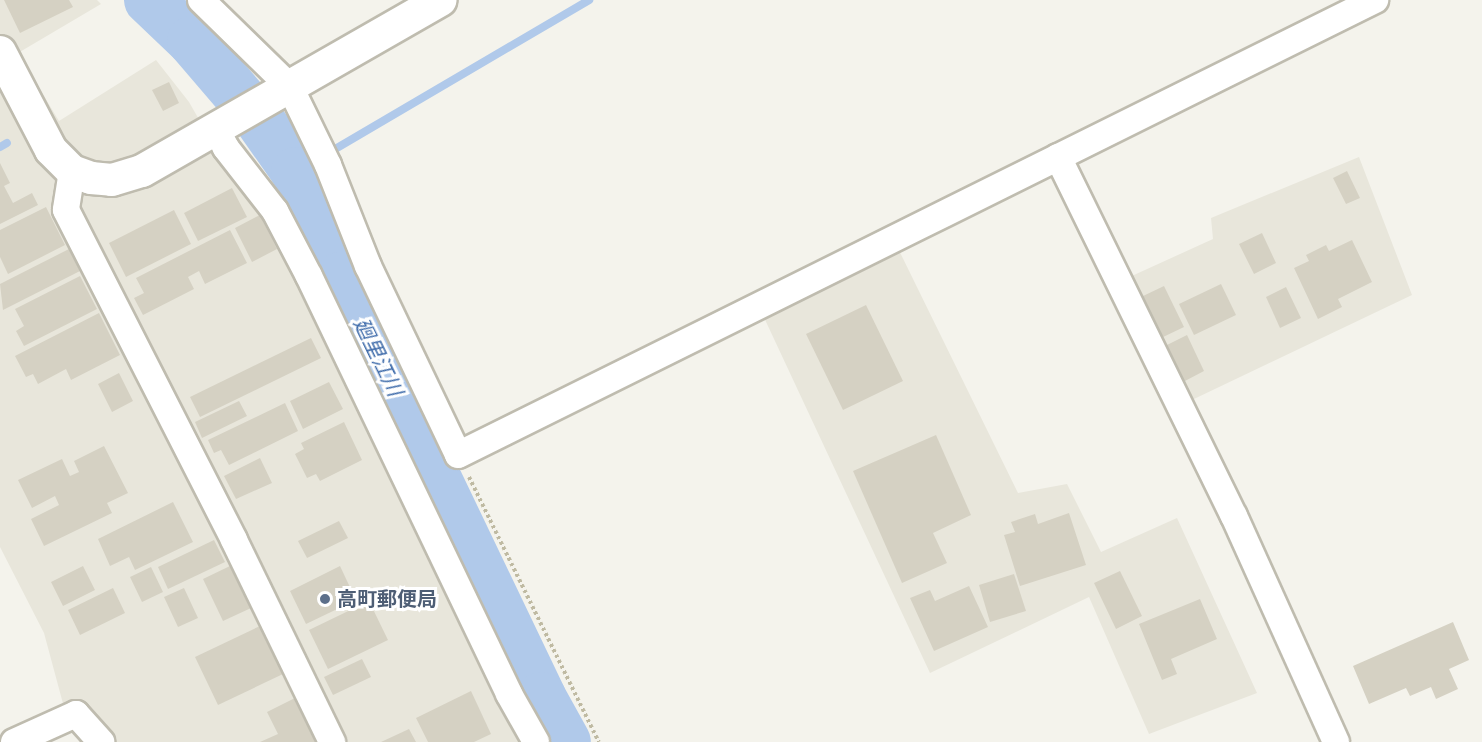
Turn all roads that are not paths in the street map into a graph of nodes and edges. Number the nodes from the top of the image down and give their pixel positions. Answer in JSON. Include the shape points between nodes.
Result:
{"nodes":[{"id":1,"x":201,"y":0,"type":"edge"},
{"id":2,"x":441,"y":0,"type":"edge"},
{"id":3,"x":1375,"y":0,"type":"edge"},
{"id":4,"x":0,"y":52,"type":"edge"},
{"id":5,"x":290,"y":87,"type":"junction"},
{"id":6,"x":216,"y":129,"type":"junction"},
{"id":7,"x":1058,"y":157,"type":"junction"},
{"id":8,"x":72,"y":171,"type":"junction"},
{"id":9,"x":14,"y":742,"type":"edge"},
{"id":10,"x":101,"y":742,"type":"edge"},
{"id":11,"x":332,"y":742,"type":"edge"},
{"id":12,"x":536,"y":742,"type":"edge"},
{"id":13,"x":1336,"y":742,"type":"edge"}],
"edges":[{"from":1,"to":5,"type":"street"},
{"from":2,"to":5,"type":"street"},
{"from":3,"to":7,"type":"street"},
{"from":4,"to":8,"type":"street","via":[[51,150]]},
{"from":5,"to":6,"type":"street"},
{"from":5,"to":7,"type":"street","via":[[323,155],[368,266],[458,455]]},
{"from":6,"to":8,"type":"street","via":[[142,171],[112,180]]},
{"from":6,"to":12,"type":"street","via":[[226,148],[276,211],[509,694]]},
{"from":7,"to":13,"type":"street","via":[[1234,516]]},
{"from":8,"to":11,"type":"street","via":[[66,210]]},
{"from":9,"to":10,"type":"street","via":[[76,714]]}]}
